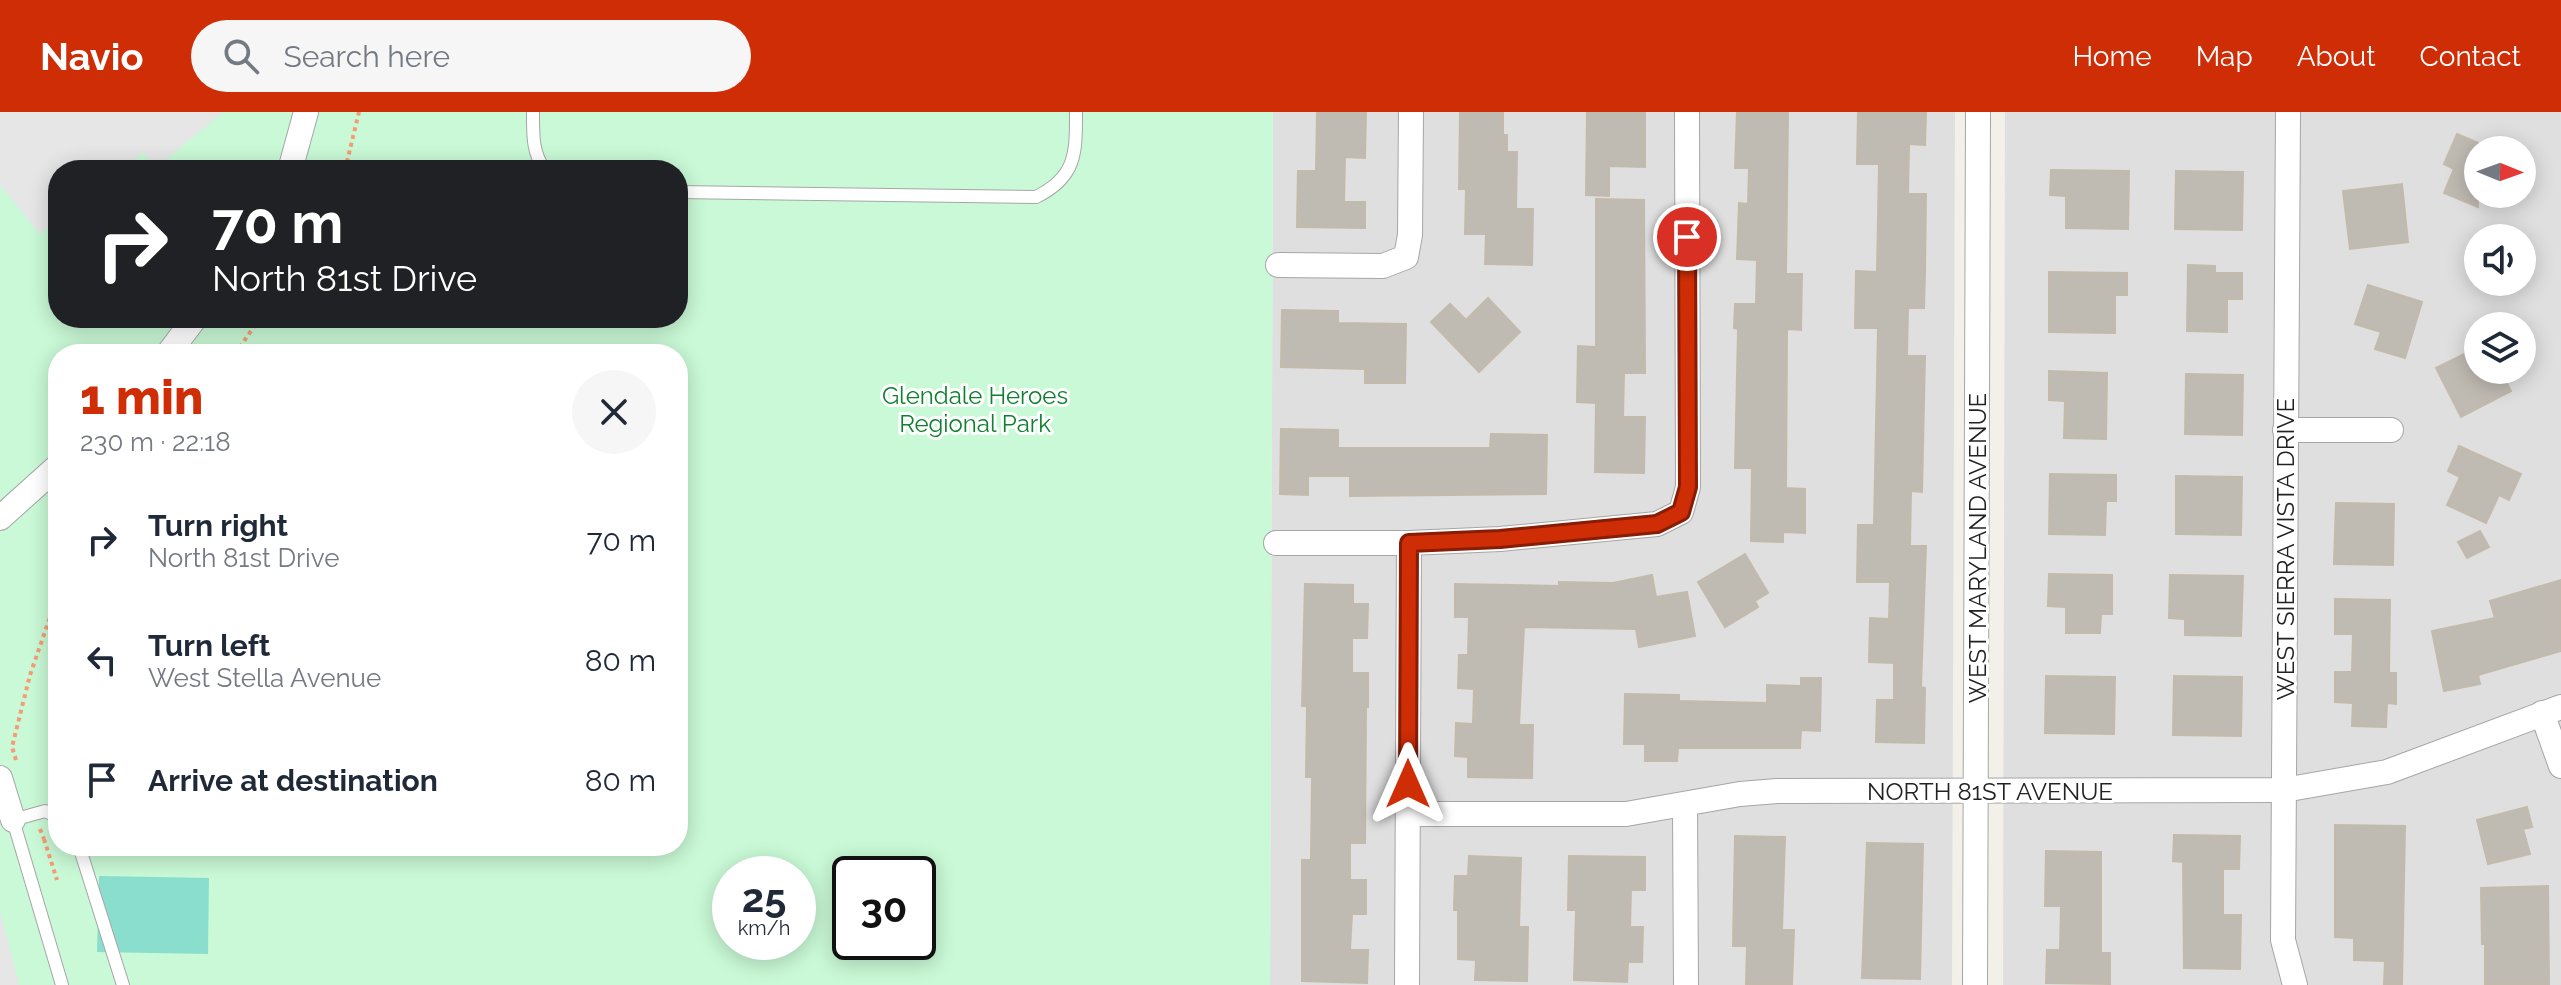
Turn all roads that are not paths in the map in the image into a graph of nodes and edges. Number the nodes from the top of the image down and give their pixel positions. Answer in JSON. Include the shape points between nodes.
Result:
{"nodes":[{"id":1,"x":306,"y":112,"type":"edge"},
{"id":2,"x":533,"y":112,"type":"edge"},
{"id":3,"x":1076,"y":112,"type":"edge"},
{"id":4,"x":1411,"y":112,"type":"edge"},
{"id":5,"x":1687,"y":112,"type":"edge"},
{"id":6,"x":1978,"y":112,"type":"edge"},
{"id":7,"x":2288,"y":112,"type":"edge"},
{"id":8,"x":293,"y":160,"type":"edge"},
{"id":9,"x":538,"y":160,"type":"edge"},
{"id":10,"x":688,"y":192,"type":"edge"},
{"id":11,"x":1278,"y":265,"type":"dead end"},
{"id":12,"x":2285,"y":430,"type":"junction"},
{"id":13,"x":2391,"y":430,"type":"dead end"},
{"id":14,"x":48,"y":475,"type":"edge"},
{"id":15,"x":0,"y":518,"type":"edge"},
{"id":16,"x":1276,"y":543,"type":"dead end"},
{"id":17,"x":1409,"y":543,"type":"junction"},
{"id":18,"x":2552,"y":710,"type":"edge"},
{"id":19,"x":2561,"y":766,"type":"edge"},
{"id":20,"x":0,"y":778,"type":"edge"},
{"id":21,"x":2284,"y":790,"type":"junction"},
{"id":22,"x":1976,"y":791,"type":"junction"},
{"id":23,"x":1685,"y":805,"type":"junction"},
{"id":24,"x":48,"y":812,"type":"edge"},
{"id":25,"x":1408,"y":814,"type":"junction"},
{"id":26,"x":13,"y":820,"type":"junction"},
{"id":27,"x":82,"y":856,"type":"edge"},
{"id":28,"x":62,"y":985,"type":"edge"},
{"id":29,"x":123,"y":985,"type":"edge"},
{"id":30,"x":1407,"y":985,"type":"edge"},
{"id":31,"x":1686,"y":985,"type":"edge"},
{"id":32,"x":1975,"y":985,"type":"edge"},
{"id":33,"x":2295,"y":985,"type":"edge"}],
"edges":[{"from":1,"to":8,"type":"street"},
{"from":2,"to":9,"type":"lane"},
{"from":3,"to":10,"type":"lane","via":[[1076,151],[1068,170],[1054,188],[1036,197]]},
{"from":4,"to":11,"type":"street","via":[[1406,257],[1383,266]]},
{"from":5,"to":17,"type":"street","via":[[1688,487],[1681,512],[1657,524]]},
{"from":6,"to":22,"type":"street","name":"WEST MARYLAND AVENUE"},
{"from":7,"to":12,"type":"street","name":"WEST SIERRA VISTA DRIVE"},
{"from":12,"to":13,"type":"street"},
{"from":12,"to":21,"type":"street","name":"WEST SIERRA VISTA DRIVE"},
{"from":14,"to":15,"type":"street"},
{"from":16,"to":17,"type":"street"},
{"from":17,"to":25,"type":"street"},
{"from":18,"to":19,"type":"street"},
{"from":18,"to":21,"type":"street","name":"NORTH 81ST AVENUE","via":[[2387,772]]},
{"from":20,"to":26,"type":"street"},
{"from":21,"to":22,"type":"street","name":"NORTH 81ST AVENUE"},
{"from":21,"to":33,"type":"street","name":"WEST SIERRA VISTA DRIVE","via":[[2283,940]]},
{"from":22,"to":23,"type":"street","name":"NORTH 81ST AVENUE","via":[[1777,791]]},
{"from":22,"to":32,"type":"street","name":"WEST MARYLAND AVENUE"},
{"from":23,"to":25,"type":"street","name":"NORTH 81ST AVENUE","via":[[1626,814]]},
{"from":23,"to":31,"type":"street"},
{"from":24,"to":26,"type":"lane"},
{"from":25,"to":30,"type":"street"},
{"from":26,"to":28,"type":"lane"},
{"from":27,"to":29,"type":"lane"}]}
